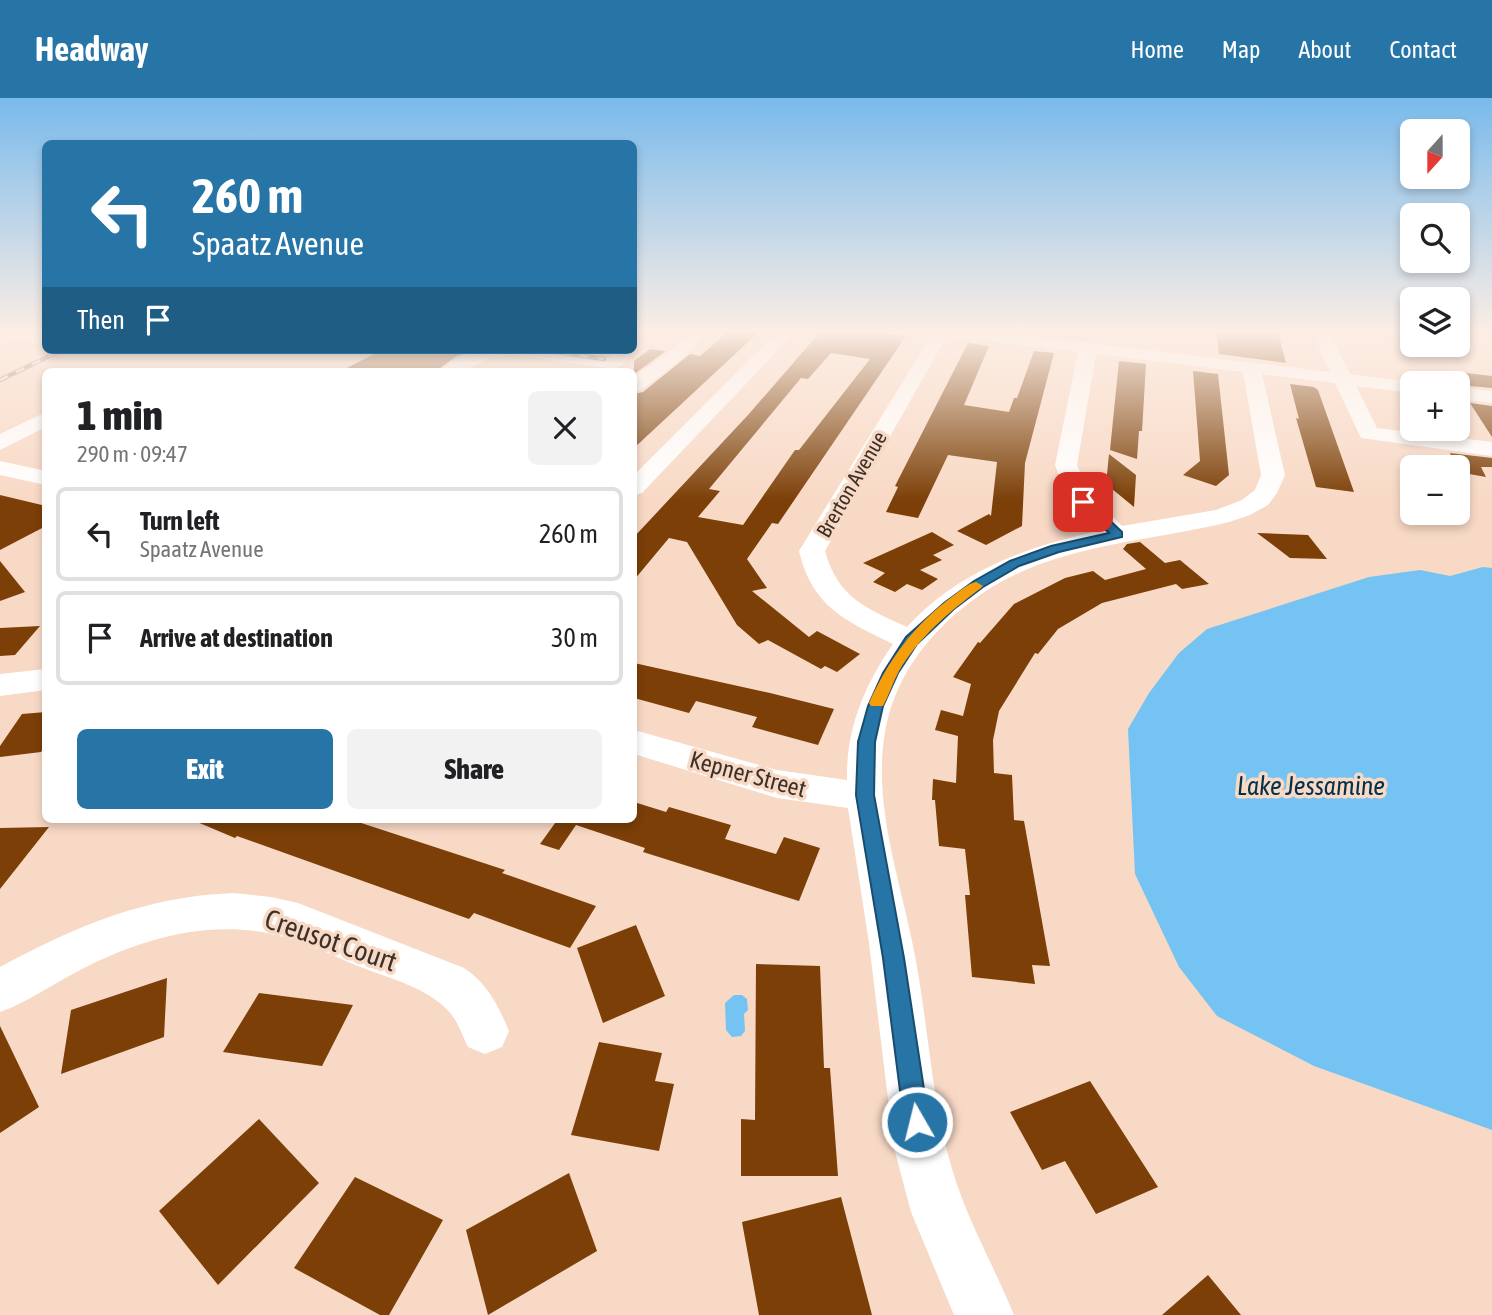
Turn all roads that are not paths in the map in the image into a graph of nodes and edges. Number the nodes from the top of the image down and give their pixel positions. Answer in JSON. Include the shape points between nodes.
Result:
{"nodes":[{"id":1,"x":733,"y":387,"type":"edge"},
{"id":2,"x":907,"y":387,"type":"edge"},
{"id":3,"x":1081,"y":387,"type":"edge"},
{"id":4,"x":1255,"y":387,"type":"edge"},
{"id":5,"x":1346,"y":387,"type":"edge"},
{"id":6,"x":1470,"y":394,"type":"edge"},
{"id":7,"x":1492,"y":397,"type":"edge"},
{"id":8,"x":42,"y":420,"type":"edge"},
{"id":9,"x":0,"y":443,"type":"edge"},
{"id":10,"x":1492,"y":449,"type":"edge"},
{"id":11,"x":0,"y":468,"type":"edge"},
{"id":12,"x":42,"y":477,"type":"edge"},
{"id":13,"x":637,"y":485,"type":"edge"},
{"id":14,"x":1117,"y":535,"type":"junction"},
{"id":15,"x":911,"y":641,"type":"junction"},
{"id":16,"x":42,"y":679,"type":"edge"},
{"id":17,"x":0,"y":684,"type":"edge"},
{"id":18,"x":637,"y":743,"type":"edge"},
{"id":19,"x":865,"y":795,"type":"junction"},
{"id":20,"x":0,"y":991,"type":"edge"},
{"id":21,"x":485,"y":1031,"type":"dead end"},
{"id":22,"x":984,"y":1315,"type":"edge"}],
"edges":[{"from":1,"to":13,"type":"street"},
{"from":2,"to":15,"type":"street","name":"Brerton Avenue","via":[[812,551],[827,592],[849,611]]},
{"from":3,"to":14,"type":"street","via":[[1066,465],[1070,482],[1083,502]]},
{"from":4,"to":14,"type":"street","via":[[1273,475],[1268,493],[1229,514]]},
{"from":5,"to":10,"type":"street","via":[[1369,433]]},
{"from":6,"to":7,"type":"street"},
{"from":8,"to":9,"type":"street"},
{"from":11,"to":12,"type":"street"},
{"from":14,"to":15,"type":"street","via":[[1014,563],[978,584]]},
{"from":15,"to":19,"type":"street","via":[[876,706],[866,742]]},
{"from":16,"to":17,"type":"street"},
{"from":18,"to":19,"type":"street","name":"Kepner Street","via":[[797,788],[830,795]]},
{"from":19,"to":22,"type":"street","via":[[921,1150],[946,1232]]},
{"from":20,"to":21,"type":"street","name":"Creusot Court","via":[[61,956],[124,928],[183,913],[231,910],[272,915],[318,930],[439,979],[467,998]]}]}
